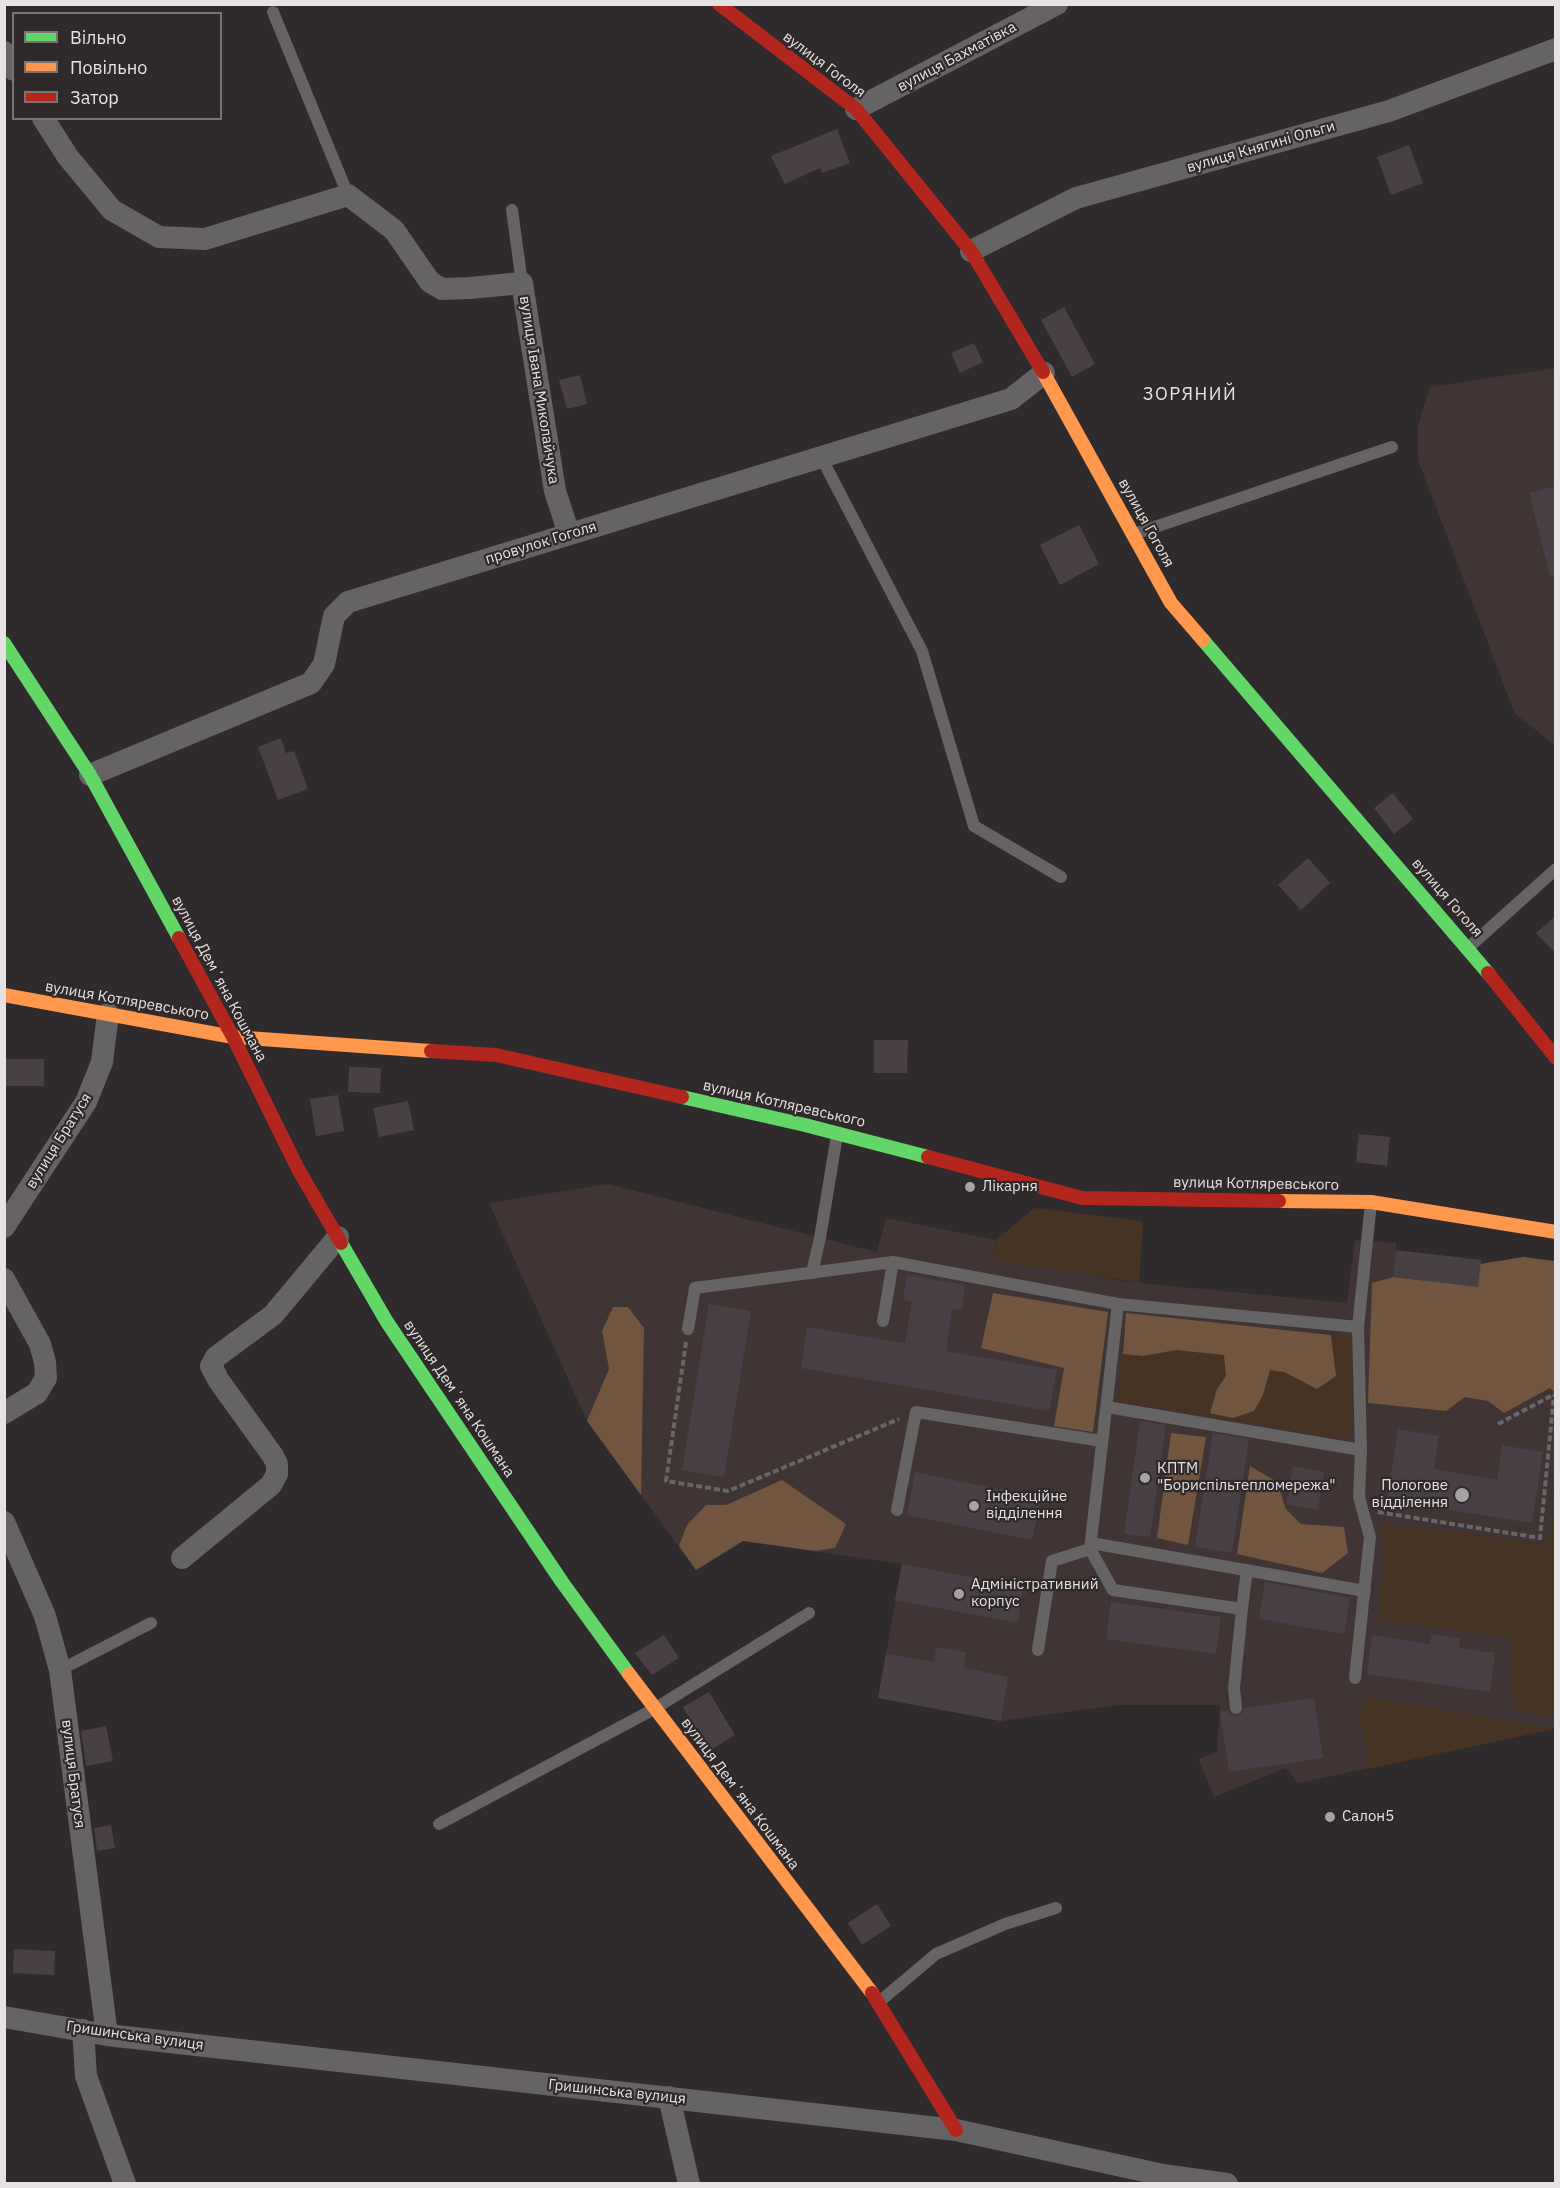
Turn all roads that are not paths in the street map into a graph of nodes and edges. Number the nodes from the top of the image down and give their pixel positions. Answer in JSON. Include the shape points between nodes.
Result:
{"nodes":[{"id":1,"x":719,"y":4,"type":"edge"},
{"id":2,"x":1057,"y":4,"type":"edge"},
{"id":3,"x":273,"y":12,"type":"dead end"},
{"id":4,"x":1556,"y":49,"type":"edge"},
{"id":5,"x":4,"y":52,"type":"edge"},
{"id":6,"x":12,"y":66,"type":"edge"},
{"id":7,"x":856,"y":109,"type":"junction"},
{"id":8,"x":44,"y":120,"type":"edge"},
{"id":9,"x":348,"y":195,"type":"junction"},
{"id":10,"x":512,"y":210,"type":"dead end"},
{"id":11,"x":971,"y":251,"type":"junction"},
{"id":12,"x":522,"y":283,"type":"junction"},
{"id":13,"x":1044,"y":373,"type":"junction"},
{"id":14,"x":1392,"y":447,"type":"dead end"},
{"id":15,"x":820,"y":457,"type":"junction"},
{"id":16,"x":570,"y":534,"type":"junction"},
{"id":17,"x":1133,"y":535,"type":"junction"},
{"id":18,"x":4,"y":643,"type":"edge"},
{"id":19,"x":90,"y":775,"type":"junction"},
{"id":20,"x":1556,"y":869,"type":"edge"},
{"id":21,"x":1062,"y":877,"type":"dead end"},
{"id":22,"x":1468,"y":948,"type":"junction"},
{"id":23,"x":4,"y":995,"type":"edge"},
{"id":24,"x":108,"y":1014,"type":"junction"},
{"id":25,"x":233,"y":1037,"type":"junction"},
{"id":26,"x":1554,"y":1051,"type":"edge"},
{"id":27,"x":837,"y":1133,"type":"junction"},
{"id":28,"x":1371,"y":1202,"type":"junction"},
{"id":29,"x":4,"y":1227,"type":"edge"},
{"id":30,"x":1556,"y":1232,"type":"edge"},
{"id":31,"x":338,"y":1237,"type":"junction"},
{"id":32,"x":893,"y":1262,"type":"junction"},
{"id":33,"x":812,"y":1273,"type":"junction"},
{"id":34,"x":4,"y":1279,"type":"edge"},
{"id":35,"x":1118,"y":1304,"type":"junction"},
{"id":36,"x":883,"y":1321,"type":"dead end"},
{"id":37,"x":1358,"y":1327,"type":"junction"},
{"id":38,"x":688,"y":1329,"type":"road end"},
{"id":39,"x":1107,"y":1407,"type":"junction"},
{"id":40,"x":4,"y":1413,"type":"edge"},
{"id":41,"x":1102,"y":1441,"type":"junction"},
{"id":42,"x":1361,"y":1450,"type":"junction"},
{"id":43,"x":897,"y":1510,"type":"dead end"},
{"id":44,"x":4,"y":1522,"type":"edge"},
{"id":45,"x":1090,"y":1546,"type":"junction"},
{"id":46,"x":182,"y":1558,"type":"dead end"},
{"id":47,"x":1247,"y":1570,"type":"junction"},
{"id":48,"x":1365,"y":1591,"type":"junction"},
{"id":49,"x":1242,"y":1608,"type":"junction"},
{"id":50,"x":809,"y":1613,"type":"dead end"},
{"id":51,"x":151,"y":1623,"type":"dead end"},
{"id":52,"x":1038,"y":1650,"type":"dead end"},
{"id":53,"x":60,"y":1670,"type":"junction"},
{"id":54,"x":1355,"y":1678,"type":"dead end"},
{"id":55,"x":1236,"y":1708,"type":"dead end"},
{"id":56,"x":654,"y":1709,"type":"junction"},
{"id":57,"x":439,"y":1824,"type":"dead end"},
{"id":58,"x":1056,"y":1908,"type":"dead end"},
{"id":59,"x":878,"y":2003,"type":"junction"},
{"id":60,"x":4,"y":2017,"type":"edge"},
{"id":61,"x":83,"y":2030,"type":"junction"},
{"id":62,"x":107,"y":2035,"type":"junction"},
{"id":63,"x":669,"y":2097,"type":"junction"},
{"id":64,"x":956,"y":2130,"type":"junction"},
{"id":65,"x":124,"y":2184,"type":"edge"},
{"id":66,"x":689,"y":2184,"type":"edge"},
{"id":67,"x":1227,"y":2184,"type":"edge"}],
"edges":[{"from":1,"to":7,"type":"street","name":"вулиця Гоголя"},
{"from":2,"to":7,"type":"street","name":"вулиця Бахматівка"},
{"from":3,"to":9,"type":"lane"},
{"from":4,"to":11,"type":"street","name":"вулиця Княгині Ольги","via":[[1389,111],[1076,198]]},
{"from":5,"to":6,"type":"street"},
{"from":7,"to":11,"type":"street","name":"вулиця Гоголя"},
{"from":8,"to":9,"type":"street","via":[[68,157],[112,210],[159,237],[205,239]]},
{"from":9,"to":12,"type":"street","name":"вулиця Івана Миколайчука","via":[[393,230],[430,282],[442,289]]},
{"from":10,"to":12,"type":"lane"},
{"from":11,"to":13,"type":"street","name":"вулиця Гоголя"},
{"from":12,"to":16,"type":"street","name":"вулиця Івана Миколайчука","via":[[555,491]]},
{"from":13,"to":15,"type":"street","name":"провулок Гоголя","via":[[1011,399]]},
{"from":13,"to":17,"type":"street","name":"вулиця Гоголя"},
{"from":14,"to":17,"type":"lane"},
{"from":15,"to":16,"type":"street","name":"провулок Гоголя"},
{"from":15,"to":21,"type":"lane","via":[[922,651],[974,826]]},
{"from":16,"to":19,"type":"street","name":"провулок Гоголя","via":[[348,602],[334,616],[324,664],[312,683]]},
{"from":17,"to":22,"type":"street","name":"вулиця Гоголя","via":[[1171,603]]},
{"from":18,"to":19,"type":"street","name":"вулиця Демʼяна Кошмана"},
{"from":19,"to":25,"type":"street","name":"вулиця Демʼяна Кошмана"},
{"from":20,"to":22,"type":"lane"},
{"from":22,"to":26,"type":"street","name":"вулиця Гоголя"},
{"from":23,"to":24,"type":"street","name":"вулиця Котляревського"},
{"from":24,"to":25,"type":"street","name":"вулиця Котляревського"},
{"from":24,"to":29,"type":"street","name":"вулиця Братуся","via":[[102,1062],[86,1102]]},
{"from":25,"to":27,"type":"street","name":"вулиця Котляревського","via":[[496,1055]]},
{"from":25,"to":31,"type":"street","name":"вулиця Демʼяна Кошмана","via":[[298,1169]]},
{"from":27,"to":28,"type":"street","name":"вулиця Котляревського","via":[[1082,1198]]},
{"from":27,"to":33,"type":"lane"},
{"from":28,"to":30,"type":"street","name":"вулиця Котляревського"},
{"from":28,"to":37,"type":"lane"},
{"from":31,"to":46,"type":"street","via":[[273,1315],[216,1356],[211,1366],[273,1456],[277,1474],[271,1485]]},
{"from":31,"to":56,"type":"street","name":"вулиця Демʼяна Кошмана","via":[[387,1322],[562,1582]]},
{"from":32,"to":33,"type":"lane"},
{"from":32,"to":35,"type":"lane"},
{"from":32,"to":36,"type":"lane"},
{"from":33,"to":38,"type":"lane","via":[[695,1288]]},
{"from":34,"to":40,"type":"street","via":[[40,1344],[46,1378],[37,1393]]},
{"from":35,"to":37,"type":"lane"},
{"from":35,"to":39,"type":"lane"},
{"from":37,"to":42,"type":"lane"},
{"from":39,"to":41,"type":"lane"},
{"from":39,"to":42,"type":"lane"},
{"from":41,"to":43,"type":"lane","via":[[916,1412]]},
{"from":41,"to":45,"type":"lane"},
{"from":42,"to":48,"type":"lane","via":[[1359,1497],[1370,1537]]},
{"from":44,"to":53,"type":"street","name":"вулиця Братуся","via":[[45,1616]]},
{"from":45,"to":47,"type":"lane"},
{"from":45,"to":49,"type":"lane","via":[[1113,1590]]},
{"from":45,"to":52,"type":"lane","via":[[1052,1561]]},
{"from":47,"to":48,"type":"lane"},
{"from":47,"to":49,"type":"lane"},
{"from":48,"to":54,"type":"lane"},
{"from":49,"to":55,"type":"lane","via":[[1233,1688]]},
{"from":50,"to":56,"type":"lane"},
{"from":51,"to":53,"type":"lane"},
{"from":53,"to":62,"type":"street","name":"вулиця Братуся"},
{"from":56,"to":57,"type":"lane"},
{"from":56,"to":59,"type":"street","name":"вулиця Демʼяна Кошмана"},
{"from":58,"to":59,"type":"lane","via":[[1005,1924],[936,1954]]},
{"from":59,"to":64,"type":"street","name":"вулиця Демʼяна Кошмана"},
{"from":60,"to":61,"type":"street","name":"Гришинська вулиця"},
{"from":61,"to":62,"type":"street","name":"Гришинська вулиця"},
{"from":61,"to":65,"type":"street","via":[[86,2076]]},
{"from":62,"to":63,"type":"street","name":"Гришинська вулиця"},
{"from":63,"to":64,"type":"street","name":"Гришинська вулиця"},
{"from":63,"to":66,"type":"street"},
{"from":64,"to":67,"type":"street","name":"Гришинська вулиця","via":[[1163,2175]]}]}
